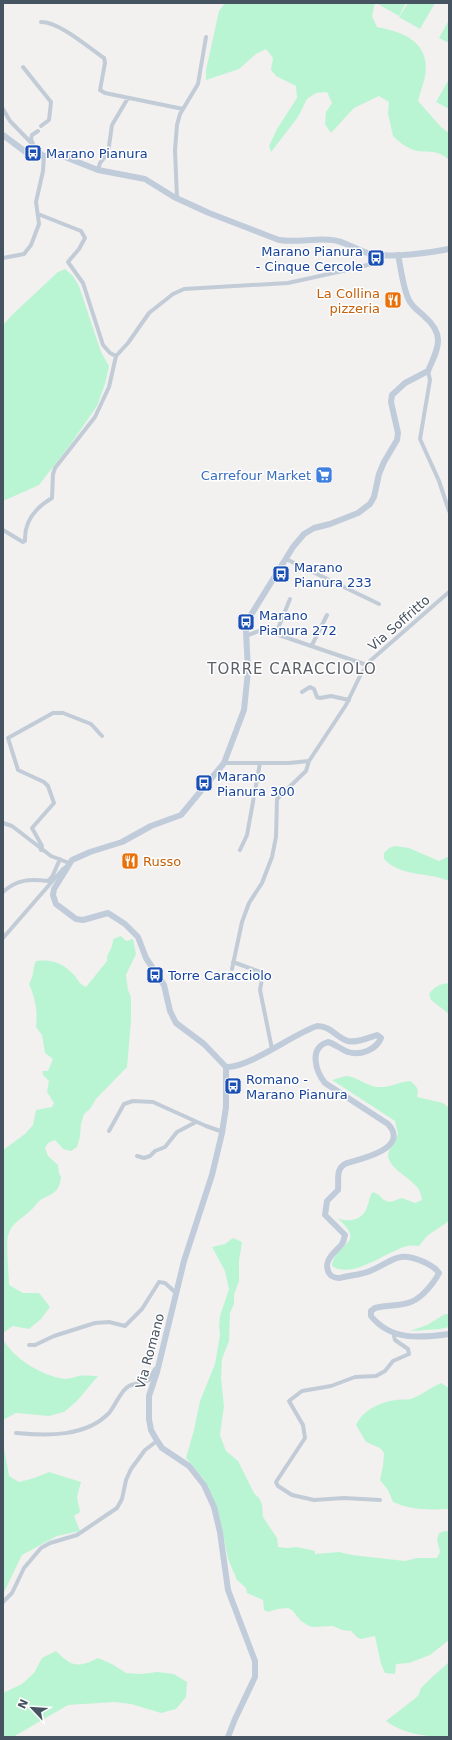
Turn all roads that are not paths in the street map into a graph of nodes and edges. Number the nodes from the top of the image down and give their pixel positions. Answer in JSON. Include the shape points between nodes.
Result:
{"nodes":[{"id":1,"x":41,"y":22,"type":"dead end"},
{"id":2,"x":206,"y":38,"type":"dead end"},
{"id":3,"x":23,"y":67,"type":"dead end"},
{"id":4,"x":128,"y":98,"type":"junction"},
{"id":5,"x":3,"y":109,"type":"edge"},
{"id":6,"x":183,"y":110,"type":"junction"},
{"id":7,"x":41,"y":126,"type":"dead end"},
{"id":8,"x":38,"y":131,"type":"dead end"},
{"id":9,"x":3,"y":134,"type":"edge"},
{"id":10,"x":34,"y":146,"type":"junction"},
{"id":11,"x":44,"y":156,"type":"junction"},
{"id":12,"x":98,"y":170,"type":"junction"},
{"id":13,"x":176,"y":198,"type":"junction"},
{"id":14,"x":38,"y":214,"type":"junction"},
{"id":15,"x":449,"y":249,"type":"edge"},
{"id":16,"x":398,"y":255,"type":"junction"},
{"id":17,"x":384,"y":256,"type":"junction"},
{"id":18,"x":3,"y":258,"type":"edge"},
{"id":19,"x":116,"y":356,"type":"junction"},
{"id":20,"x":428,"y":371,"type":"junction"},
{"id":21,"x":449,"y":511,"type":"edge"},
{"id":22,"x":3,"y":530,"type":"edge"},
{"id":23,"x":286,"y":559,"type":"junction"},
{"id":24,"x":449,"y":592,"type":"edge"},
{"id":25,"x":290,"y":599,"type":"dead end"},
{"id":26,"x":379,"y":604,"type":"dead end"},
{"id":27,"x":327,"y":615,"type":"dead end"},
{"id":28,"x":270,"y":632,"type":"junction"},
{"id":29,"x":246,"y":636,"type":"junction"},
{"id":30,"x":312,"y":645,"type":"junction"},
{"id":31,"x":367,"y":665,"type":"junction"},
{"id":32,"x":302,"y":692,"type":"dead end"},
{"id":33,"x":349,"y":700,"type":"junction"},
{"id":34,"x":102,"y":736,"type":"dead end"},
{"id":35,"x":310,"y":761,"type":"junction"},
{"id":36,"x":224,"y":763,"type":"junction"},
{"id":37,"x":260,"y":763,"type":"junction"},
{"id":38,"x":3,"y":823,"type":"edge"},
{"id":39,"x":41,"y":850,"type":"junction"},
{"id":40,"x":240,"y":850,"type":"dead end"},
{"id":41,"x":60,"y":858,"type":"junction"},
{"id":42,"x":68,"y":864,"type":"junction"},
{"id":43,"x":3,"y":892,"type":"edge"},
{"id":44,"x":3,"y":938,"type":"edge"},
{"id":45,"x":233,"y":962,"type":"junction"},
{"id":46,"x":232,"y":969,"type":"dead end"},
{"id":47,"x":272,"y":1049,"type":"junction"},
{"id":48,"x":226,"y":1067,"type":"junction"},
{"id":49,"x":197,"y":1122,"type":"junction"},
{"id":50,"x":109,"y":1131,"type":"dead end"},
{"id":51,"x":222,"y":1132,"type":"junction"},
{"id":52,"x":138,"y":1156,"type":"dead end"},
{"id":53,"x":176,"y":1293,"type":"junction"},
{"id":54,"x":396,"y":1334,"type":"junction"},
{"id":55,"x":449,"y":1334,"type":"edge"},
{"id":56,"x":30,"y":1345,"type":"dead end"},
{"id":57,"x":159,"y":1362,"type":"junction"},
{"id":58,"x":16,"y":1433,"type":"dead end"},
{"id":59,"x":157,"y":1441,"type":"junction"},
{"id":60,"x":380,"y":1500,"type":"dead end"},
{"id":61,"x":3,"y":1602,"type":"edge"},
{"id":62,"x":228,"y":1737,"type":"edge"}],
"edges":[{"from":1,"to":4,"type":"street","via":[[57,26],[104,58],[100,90]]},
{"from":2,"to":6,"type":"street","via":[[198,84]]},
{"from":3,"to":7,"type":"street","via":[[50,102],[49,120]]},
{"from":4,"to":6,"type":"street"},
{"from":4,"to":12,"type":"street","via":[[112,125],[108,153]]},
{"from":5,"to":10,"type":"street","via":[[10,121]]},
{"from":6,"to":13,"type":"street","via":[[177,125]]},
{"from":8,"to":10,"type":"street","via":[[32,135]]},
{"from":9,"to":11,"type":"street","via":[[27,153],[36,157]]},
{"from":10,"to":11,"type":"street"},
{"from":11,"to":12,"type":"street","via":[[64,157]]},
{"from":11,"to":14,"type":"street","via":[[36,202]]},
{"from":12,"to":13,"type":"street","via":[[145,180]]},
{"from":13,"to":17,"type":"street","via":[[279,240],[331,240]]},
{"from":14,"to":18,"type":"street","via":[[39,224],[28,250],[24,254]]},
{"from":14,"to":19,"type":"street","via":[[81,231],[85,238],[68,262],[82,282],[103,345]]},
{"from":15,"to":16,"type":"street"},
{"from":16,"to":17,"type":"street"},
{"from":16,"to":20,"type":"street","via":[[408,299],[437,331],[438,345]]},
{"from":17,"to":19,"type":"street","via":[[371,264],[288,283],[184,289],[173,294],[149,313]]},
{"from":19,"to":22,"type":"street","via":[[109,387],[95,417],[55,468],[52,498],[41,504],[31,515],[25,534],[26,541],[23,542]]},
{"from":20,"to":21,"type":"street","via":[[430,380],[420,439]]},
{"from":20,"to":23,"type":"street","via":[[405,383],[392,395],[398,440],[384,462],[370,504],[358,513],[310,530],[293,547]]},
{"from":23,"to":26,"type":"street"},
{"from":23,"to":29,"type":"street","via":[[250,618]]},
{"from":24,"to":31,"type":"street","name":"Via Soffritto"},
{"from":25,"to":28,"type":"street","via":[[277,631]]},
{"from":27,"to":30,"type":"street"},
{"from":28,"to":29,"type":"street","via":[[261,630]]},
{"from":28,"to":30,"type":"street"},
{"from":29,"to":36,"type":"street","via":[[248,684],[244,710]]},
{"from":30,"to":31,"type":"street"},
{"from":31,"to":33,"type":"street","name":"Via Soffritto"},
{"from":32,"to":33,"type":"street","via":[[310,687],[320,698],[331,696]]},
{"from":33,"to":35,"type":"street","name":"Via Soffritto"},
{"from":34,"to":39,"type":"street","via":[[91,724],[63,713],[53,713],[8,738],[18,770],[44,782],[54,803],[32,828],[42,846]]},
{"from":35,"to":37,"type":"street"},
{"from":35,"to":45,"type":"street","name":"Via Soffritto","via":[[306,771],[277,799],[276,837],[272,857],[262,883],[249,903]]},
{"from":36,"to":37,"type":"street"},
{"from":36,"to":42,"type":"street","via":[[181,815],[151,826],[122,842],[80,856]]},
{"from":37,"to":40,"type":"street","via":[[247,835]]},
{"from":38,"to":39,"type":"street","via":[[12,826]]},
{"from":39,"to":41,"type":"street"},
{"from":41,"to":42,"type":"street"},
{"from":41,"to":43,"type":"street","via":[[48,881],[32,880],[11,884]]},
{"from":42,"to":44,"type":"street"},
{"from":42,"to":48,"type":"street","via":[[54,889],[56,904],[76,919],[83,920],[108,913],[131,930],[138,937],[146,958],[164,985],[170,1011],[176,1023],[204,1044]]},
{"from":45,"to":46,"type":"street","name":"Via Soffritto"},
{"from":45,"to":47,"type":"street","via":[[262,973],[260,990]]},
{"from":47,"to":48,"type":"street","via":[[246,1063]]},
{"from":47,"to":54,"type":"street","via":[[317,1026],[330,1028],[348,1041],[377,1035],[381,1038],[379,1043],[369,1050],[358,1053],[349,1053],[333,1044],[324,1043],[315,1061],[318,1074],[325,1083],[388,1124],[393,1136],[392,1141],[381,1152],[342,1165],[338,1170],[338,1190],[327,1201],[325,1215],[345,1235],[343,1243],[330,1256],[328,1272],[340,1278],[368,1272],[395,1258],[406,1256],[430,1265],[439,1273],[431,1287],[410,1304],[375,1308],[371,1311],[374,1320]]},
{"from":48,"to":51,"type":"street","name":"Via Romano"},
{"from":49,"to":50,"type":"street","via":[[153,1102],[133,1101],[124,1104]]},
{"from":49,"to":51,"type":"street"},
{"from":49,"to":52,"type":"street","via":[[177,1132],[164,1147],[150,1156]]},
{"from":51,"to":53,"type":"street","name":"Via Romano","via":[[212,1175]]},
{"from":53,"to":56,"type":"street","via":[[165,1283],[160,1282],[142,1309],[125,1326],[109,1322],[95,1323]]},
{"from":53,"to":57,"type":"street","name":"Via Romano"},
{"from":54,"to":55,"type":"street","via":[[416,1338]]},
{"from":54,"to":60,"type":"street","via":[[395,1340],[408,1349],[409,1354],[392,1361],[382,1373],[367,1378],[355,1377],[335,1385],[302,1391],[291,1398],[289,1401],[303,1425],[305,1438],[276,1482],[292,1495],[314,1500]]},
{"from":57,"to":58,"type":"street","via":[[149,1380],[129,1386],[110,1411],[95,1422],[63,1434]]},
{"from":57,"to":59,"type":"street","name":"Via Romano","via":[[149,1396],[149,1419]]},
{"from":59,"to":61,"type":"street","via":[[145,1450],[131,1469],[117,1508],[77,1535],[41,1548],[24,1568],[12,1593]]},
{"from":59,"to":62,"type":"street","name":"Via Romano","via":[[162,1448],[189,1466],[204,1486],[214,1507],[228,1590],[255,1661],[255,1677]]}]}
